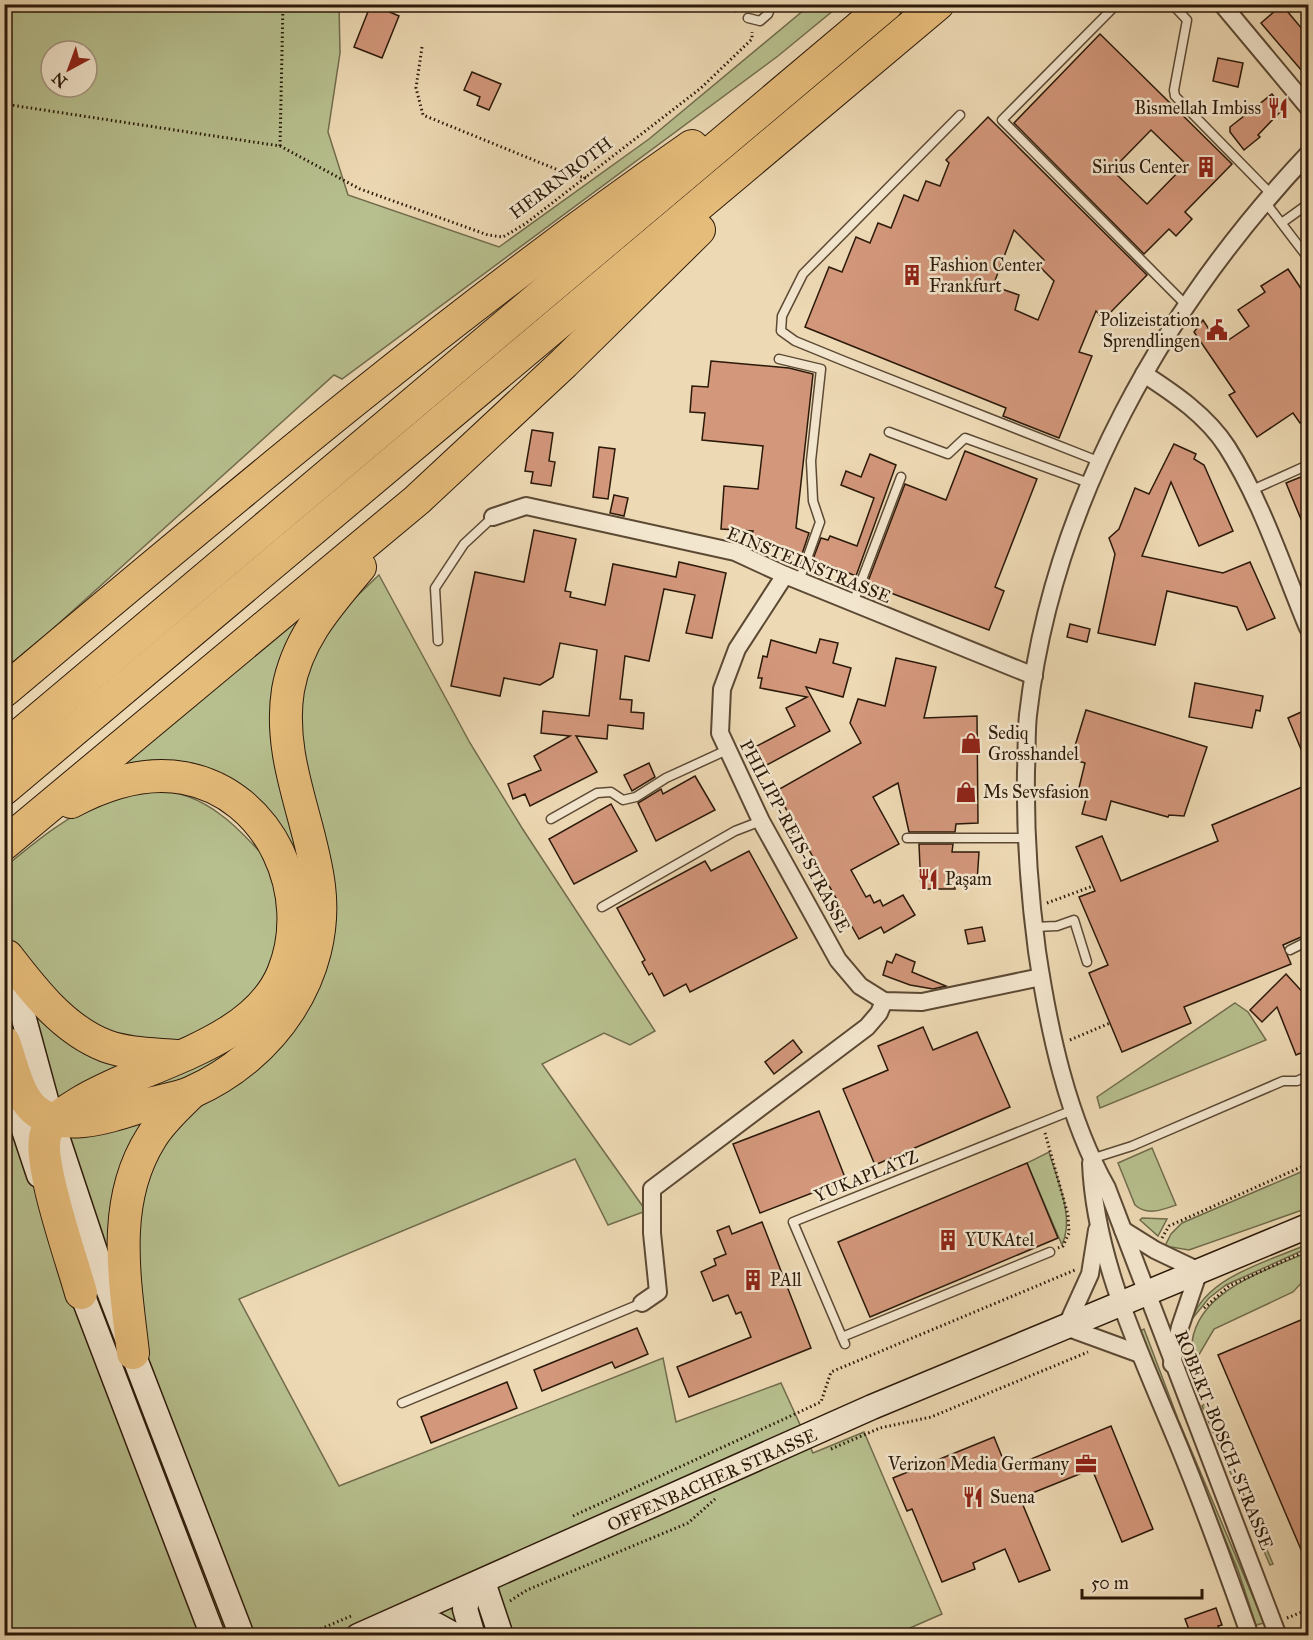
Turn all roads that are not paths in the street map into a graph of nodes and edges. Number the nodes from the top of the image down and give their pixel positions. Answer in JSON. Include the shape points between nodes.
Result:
{"nodes":[{"id":1,"x":772,"y":4,"type":"edge"},
{"id":2,"x":888,"y":4,"type":"edge"},
{"id":3,"x":938,"y":4,"type":"edge"},
{"id":4,"x":1117,"y":4,"type":"edge"},
{"id":5,"x":1172,"y":4,"type":"edge"},
{"id":6,"x":1222,"y":4,"type":"edge"},
{"id":7,"x":748,"y":18,"type":"road end"},
{"id":8,"x":850,"y":36,"type":"junction"},
{"id":9,"x":819,"y":106,"type":"junction"},
{"id":10,"x":1308,"y":107,"type":"edge"},
{"id":11,"x":960,"y":115,"type":"dead end"},
{"id":12,"x":1308,"y":154,"type":"edge"},
{"id":13,"x":1269,"y":199,"type":"junction"},
{"id":14,"x":1308,"y":204,"type":"edge"},
{"id":15,"x":1283,"y":222,"type":"junction"},
{"id":16,"x":1308,"y":258,"type":"edge"},
{"id":17,"x":1188,"y":307,"type":"junction"},
{"id":18,"x":779,"y":359,"type":"dead end"},
{"id":19,"x":1144,"y":374,"type":"junction"},
{"id":20,"x":889,"y":432,"type":"dead end"},
{"id":21,"x":1098,"y":461,"type":"junction"},
{"id":22,"x":1308,"y":465,"type":"edge"},
{"id":23,"x":901,"y":477,"type":"dead end"},
{"id":24,"x":1089,"y":483,"type":"junction"},
{"id":25,"x":1250,"y":491,"type":"junction"},
{"id":26,"x":417,"y":500,"type":"junction"},
{"id":27,"x":493,"y":517,"type":"joint"},
{"id":28,"x":792,"y":578,"type":"junction"},
{"id":29,"x":1303,"y":602,"type":"edge"},
{"id":30,"x":853,"y":603,"type":"junction"},
{"id":31,"x":1308,"y":628,"type":"edge"},
{"id":32,"x":438,"y":641,"type":"dead end"},
{"id":33,"x":1034,"y":676,"type":"junction"},
{"id":34,"x":4,"y":691,"type":"edge"},
{"id":35,"x":4,"y":748,"type":"edge"},
{"id":36,"x":727,"y":750,"type":"junction"},
{"id":37,"x":4,"y":789,"type":"edge"},
{"id":38,"x":551,"y":819,"type":"dead end"},
{"id":39,"x":762,"y":821,"type":"junction"},
{"id":40,"x":15,"y":835,"type":"edge"},
{"id":41,"x":907,"y":838,"type":"dead end"},
{"id":42,"x":1025,"y":838,"type":"junction"},
{"id":43,"x":602,"y":907,"type":"dead end"},
{"id":44,"x":1034,"y":927,"type":"junction"},
{"id":45,"x":1308,"y":941,"type":"edge"},
{"id":46,"x":1290,"y":950,"type":"dead end"},
{"id":47,"x":5,"y":952,"type":"edge"},
{"id":48,"x":1087,"y":962,"type":"dead end"},
{"id":49,"x":1041,"y":977,"type":"junction"},
{"id":50,"x":884,"y":1000,"type":"junction"},
{"id":51,"x":4,"y":1042,"type":"edge"},
{"id":52,"x":177,"y":1056,"type":"junction"},
{"id":53,"x":4,"y":1072,"type":"edge"},
{"id":54,"x":1308,"y":1076,"type":"edge"},
{"id":55,"x":191,"y":1093,"type":"junction"},
{"id":56,"x":1074,"y":1110,"type":"junction"},
{"id":57,"x":52,"y":1122,"type":"junction"},
{"id":58,"x":1090,"y":1159,"type":"junction"},
{"id":59,"x":1097,"y":1226,"type":"junction"},
{"id":60,"x":1308,"y":1226,"type":"edge"},
{"id":61,"x":1123,"y":1230,"type":"junction"},
{"id":62,"x":1050,"y":1252,"type":"road end"},
{"id":63,"x":1199,"y":1271,"type":"junction"},
{"id":64,"x":81,"y":1293,"type":"junction"},
{"id":65,"x":1145,"y":1294,"type":"junction"},
{"id":66,"x":642,"y":1303,"type":"joint"},
{"id":67,"x":1123,"y":1303,"type":"junction"},
{"id":68,"x":1066,"y":1326,"type":"junction"},
{"id":69,"x":133,"y":1353,"type":"junction"},
{"id":70,"x":1140,"y":1354,"type":"junction"},
{"id":71,"x":1172,"y":1364,"type":"junction"},
{"id":72,"x":402,"y":1403,"type":"dead end"},
{"id":73,"x":482,"y":1582,"type":"junction"},
{"id":74,"x":390,"y":1622,"type":"junction"},
{"id":75,"x":358,"y":1624,"type":"edge"},
{"id":76,"x":213,"y":1635,"type":"edge"},
{"id":77,"x":242,"y":1635,"type":"edge"},
{"id":78,"x":456,"y":1635,"type":"edge"},
{"id":79,"x":473,"y":1635,"type":"edge"},
{"id":80,"x":501,"y":1635,"type":"edge"},
{"id":81,"x":1250,"y":1635,"type":"edge"},
{"id":82,"x":1278,"y":1635,"type":"edge"}],
"edges":[{"from":1,"to":7,"type":"lane","via":[[760,21]]},
{"from":2,"to":8,"type":"highway"},
{"from":3,"to":9,"type":"highway"},
{"from":4,"to":17,"type":"lane","via":[[1002,120]]},
{"from":5,"to":13,"type":"lane","via":[[1187,20],[1176,96]]},
{"from":6,"to":10,"type":"street"},
{"from":8,"to":34,"type":"highway","via":[[611,202],[409,357]]},
{"from":8,"to":35,"type":"highway"},
{"from":9,"to":26,"type":"highway","via":[[677,252]]},
{"from":9,"to":37,"type":"highway"},
{"from":11,"to":21,"type":"lane","via":[[804,274],[782,316],[781,331],[795,341]]},
{"from":12,"to":13,"type":"street"},
{"from":13,"to":15,"type":"lane"},
{"from":13,"to":17,"type":"street"},
{"from":14,"to":15,"type":"lane"},
{"from":15,"to":16,"type":"lane"},
{"from":17,"to":19,"type":"street"},
{"from":18,"to":28,"type":"lane","via":[[821,369],[811,461],[813,501],[820,522]]},
{"from":19,"to":21,"type":"street"},
{"from":19,"to":25,"type":"street","via":[[1180,397],[1205,421],[1226,446]]},
{"from":20,"to":24,"type":"lane","via":[[948,454],[965,438]]},
{"from":21,"to":24,"type":"street"},
{"from":22,"to":25,"type":"lane"},
{"from":23,"to":30,"type":"lane"},
{"from":24,"to":33,"type":"street","via":[[1056,570]]},
{"from":25,"to":29,"type":"street"},
{"from":26,"to":40,"type":"highway"},
{"from":26,"to":55,"type":"highway","via":[[314,623],[300,648],[291,678],[286,722],[289,754],[321,900],[319,936],[308,977],[286,1015],[258,1046]]},
{"from":27,"to":28,"type":"street","name":"EINSTEINSTRASSE","via":[[525,506],[735,552]]},
{"from":27,"to":32,"type":"lane","via":[[464,544],[435,588]]},
{"from":28,"to":30,"type":"street","name":"EINSTEINSTRASSE"},
{"from":28,"to":36,"type":"street","name":"PHILIPP-REIS-STRASSE","via":[[737,649],[722,689],[720,733]]},
{"from":29,"to":31,"type":"street"},
{"from":30,"to":33,"type":"street","name":"EINSTEINSTRASSE"},
{"from":33,"to":42,"type":"street","via":[[1028,717]]},
{"from":36,"to":38,"type":"lane","via":[[666,778],[636,797],[623,800],[611,792],[597,793]]},
{"from":36,"to":39,"type":"street","name":"PHILIPP-REIS-STRASSE"},
{"from":39,"to":43,"type":"lane","via":[[735,831]]},
{"from":39,"to":50,"type":"street","name":"PHILIPP-REIS-STRASSE","via":[[838,960],[860,986]]},
{"from":40,"to":52,"type":"highway","via":[[88,793],[143,777],[201,782],[222,792],[269,834],[287,873],[294,909],[289,956],[282,976],[263,1003],[238,1026],[219,1039]]},
{"from":41,"to":42,"type":"lane"},
{"from":42,"to":44,"type":"street"},
{"from":44,"to":48,"type":"lane","via":[[1074,920]]},
{"from":44,"to":49,"type":"street"},
{"from":45,"to":46,"type":"lane"},
{"from":47,"to":52,"type":"highway","via":[[54,1010],[82,1033],[106,1046],[129,1052]]},
{"from":47,"to":57,"type":"main road"},
{"from":49,"to":50,"type":"street","name":"PHILIPP-REIS-STRASSE","via":[[922,1002]]},
{"from":49,"to":56,"type":"street"},
{"from":50,"to":66,"type":"street","via":[[867,1027],[652,1189],[651,1233],[658,1292]]},
{"from":51,"to":57,"type":"highway","via":[[28,1103]]},
{"from":52,"to":57,"type":"highway","via":[[97,1092]]},
{"from":53,"to":64,"type":"main road"},
{"from":54,"to":58,"type":"lane","via":[[1297,1081],[1283,1080],[1132,1146]]},
{"from":55,"to":57,"type":"highway","via":[[109,1116]]},
{"from":55,"to":69,"type":"highway","via":[[152,1137],[130,1187],[123,1261]]},
{"from":56,"to":58,"type":"street"},
{"from":56,"to":62,"type":"lane","name":"YUKAPLATZ","via":[[793,1222],[843,1341]]},
{"from":57,"to":64,"type":"highway","via":[[45,1134],[44,1156]]},
{"from":57,"to":69,"type":"main road"},
{"from":58,"to":59,"type":"street"},
{"from":58,"to":61,"type":"street","name":"ROBERT-BOSCH-STRASSE","via":[[1107,1188]]},
{"from":59,"to":67,"type":"street"},
{"from":59,"to":68,"type":"street","via":[[1090,1274]]},
{"from":60,"to":63,"type":"main road","name":"OFFENBACHER STRASSE"},
{"from":61,"to":63,"type":"street"},
{"from":61,"to":65,"type":"street","name":"ROBERT-BOSCH-STRASSE"},
{"from":63,"to":65,"type":"main road","name":"OFFENBACHER STRASSE"},
{"from":63,"to":71,"type":"street"},
{"from":64,"to":76,"type":"main road"},
{"from":65,"to":67,"type":"main road","name":"OFFENBACHER STRASSE"},
{"from":65,"to":71,"type":"street","name":"ROBERT-BOSCH-STRASSE"},
{"from":66,"to":72,"type":"lane"},
{"from":67,"to":68,"type":"main road","name":"OFFENBACHER STRASSE"},
{"from":67,"to":70,"type":"street"},
{"from":68,"to":70,"type":"street"},
{"from":68,"to":73,"type":"main road","name":"OFFENBACHER STRASSE","via":[[872,1407]]},
{"from":69,"to":77,"type":"main road"},
{"from":70,"to":81,"type":"street","via":[[1217,1539]]},
{"from":71,"to":82,"type":"street","name":"ROBERT-BOSCH-STRASSE"},
{"from":73,"to":74,"type":"main road","name":"OFFENBACHER STRASSE"},
{"from":73,"to":79,"type":"main road","via":[[465,1609]]},
{"from":73,"to":80,"type":"main road"},
{"from":74,"to":75,"type":"main road","name":"OFFENBACHER STRASSE"},
{"from":74,"to":78,"type":"main road","via":[[436,1625]]}]}
